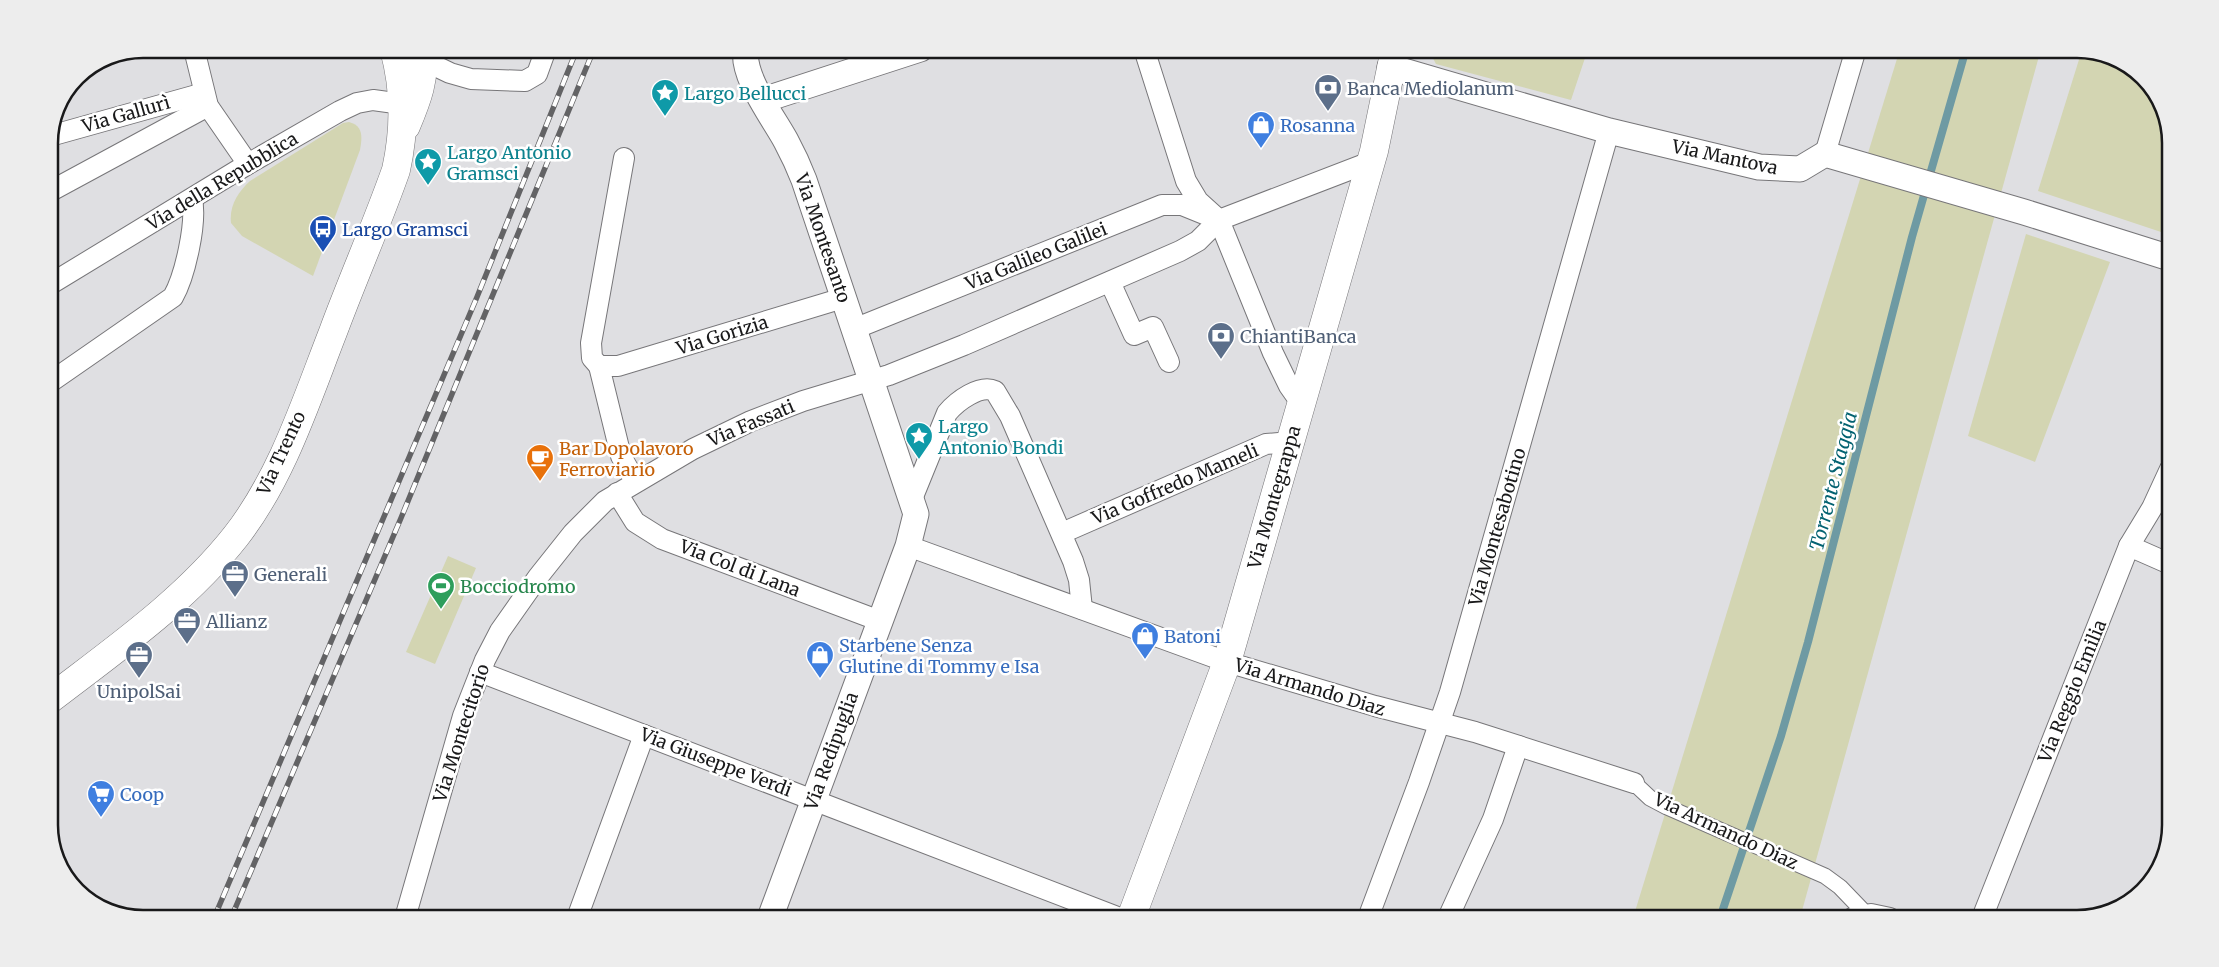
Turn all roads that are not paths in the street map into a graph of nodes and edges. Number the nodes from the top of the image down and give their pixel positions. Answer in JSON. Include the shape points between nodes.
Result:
{"nodes":[{"id":1,"x":196,"y":58,"type":"edge"},
{"id":2,"x":395,"y":58,"type":"edge"},
{"id":3,"x":423,"y":58,"type":"edge"},
{"id":4,"x":430,"y":58,"type":"edge"},
{"id":5,"x":543,"y":58,"type":"edge"},
{"id":6,"x":746,"y":58,"type":"edge"},
{"id":7,"x":892,"y":58,"type":"edge"},
{"id":8,"x":1147,"y":58,"type":"edge"},
{"id":9,"x":1391,"y":58,"type":"edge"},
{"id":10,"x":1400,"y":58,"type":"edge"},
{"id":11,"x":1853,"y":58,"type":"edge"},
{"id":12,"x":206,"y":99,"type":"junction"},
{"id":13,"x":763,"y":100,"type":"junction"},
{"id":14,"x":402,"y":104,"type":"junction"},
{"id":15,"x":1608,"y":131,"type":"junction"},
{"id":16,"x":404,"y":132,"type":"junction"},
{"id":17,"x":58,"y":134,"type":"edge"},
{"id":18,"x":1825,"y":154,"type":"junction"},
{"id":19,"x":624,"y":158,"type":"dead end"},
{"id":20,"x":1370,"y":162,"type":"junction"},
{"id":21,"x":248,"y":164,"type":"junction"},
{"id":22,"x":58,"y":187,"type":"edge"},
{"id":23,"x":192,"y":199,"type":"junction"},
{"id":24,"x":1219,"y":220,"type":"junction"},
{"id":25,"x":2161,"y":255,"type":"edge"},
{"id":26,"x":58,"y":280,"type":"edge"},
{"id":27,"x":1110,"y":282,"type":"junction"},
{"id":28,"x":843,"y":298,"type":"junction"},
{"id":29,"x":854,"y":329,"type":"junction"},
{"id":30,"x":1169,"y":362,"type":"dead end"},
{"id":31,"x":600,"y":366,"type":"junction"},
{"id":32,"x":58,"y":376,"type":"edge"},
{"id":33,"x":872,"y":380,"type":"junction"},
{"id":34,"x":1301,"y":403,"type":"junction"},
{"id":35,"x":1290,"y":442,"type":"junction"},
{"id":36,"x":635,"y":481,"type":"junction"},
{"id":37,"x":2162,"y":487,"type":"edge"},
{"id":38,"x":617,"y":493,"type":"junction"},
{"id":39,"x":912,"y":499,"type":"junction"},
{"id":40,"x":1062,"y":533,"type":"junction"},
{"id":41,"x":908,"y":546,"type":"junction"},
{"id":42,"x":2130,"y":546,"type":"junction"},
{"id":43,"x":2162,"y":560,"type":"edge"},
{"id":44,"x":1082,"y":609,"type":"junction"},
{"id":45,"x":880,"y":620,"type":"junction"},
{"id":46,"x":1227,"y":662,"type":"junction"},
{"id":47,"x":480,"y":672,"type":"junction"},
{"id":48,"x":58,"y":693,"type":"edge"},
{"id":49,"x":1440,"y":724,"type":"junction"},
{"id":50,"x":644,"y":735,"type":"junction"},
{"id":51,"x":1518,"y":746,"type":"junction"},
{"id":52,"x":1634,"y":783,"type":"joint"},
{"id":53,"x":813,"y":800,"type":"junction"},
{"id":54,"x":407,"y":910,"type":"edge"},
{"id":55,"x":580,"y":910,"type":"edge"},
{"id":56,"x":773,"y":910,"type":"edge"},
{"id":57,"x":1099,"y":910,"type":"edge"},
{"id":58,"x":1134,"y":910,"type":"edge"},
{"id":59,"x":1371,"y":910,"type":"edge"},
{"id":60,"x":1452,"y":910,"type":"edge"},
{"id":61,"x":1855,"y":910,"type":"edge"},
{"id":62,"x":1985,"y":910,"type":"edge"}],
"edges":[{"from":1,"to":12,"type":"street"},
{"from":2,"to":14,"type":"main road"},
{"from":3,"to":16,"type":"main road","via":[[419,96]]},
{"from":4,"to":5,"type":"street","via":[[464,78],[525,80],[537,74]]},
{"from":6,"to":13,"type":"street","name":"Via Montesanto","via":[[746,67]]},
{"from":7,"to":13,"type":"street"},
{"from":8,"to":24,"type":"street","via":[[1186,181],[1198,201]]},
{"from":9,"to":20,"type":"main road","name":"Via Montegrappa","via":[[1384,107]]},
{"from":10,"to":15,"type":"street","name":"Via Mantova"},
{"from":11,"to":18,"type":"street"},
{"from":12,"to":17,"type":"street","name":"Via Gallurì"},
{"from":12,"to":21,"type":"street"},
{"from":12,"to":22,"type":"street"},
{"from":13,"to":28,"type":"street","name":"Via Montesanto","via":[[804,180]]},
{"from":14,"to":16,"type":"main road"},
{"from":14,"to":21,"type":"street","name":"Via della Repubblica","via":[[382,99],[357,103]]},
{"from":15,"to":18,"type":"street","name":"Via Mantova","via":[[1772,169],[1800,169]]},
{"from":15,"to":49,"type":"street","name":"Via Montesabotino"},
{"from":16,"to":48,"type":"main road","name":"Via Trento","via":[[392,180],[306,399],[276,469],[248,520],[218,558],[189,587]]},
{"from":18,"to":25,"type":"street"},
{"from":19,"to":31,"type":"street","via":[[590,348],[592,358]]},
{"from":20,"to":24,"type":"street"},
{"from":20,"to":34,"type":"main road","name":"Via Montegrappa"},
{"from":21,"to":23,"type":"street","name":"Via della Repubblica"},
{"from":23,"to":26,"type":"street","name":"Via della Repubblica"},
{"from":23,"to":32,"type":"street","via":[[192,234],[172,297]]},
{"from":24,"to":27,"type":"street","via":[[1190,246]]},
{"from":24,"to":29,"type":"street","name":"Via Galileo Galilei","via":[[1182,206],[1162,205]]},
{"from":24,"to":34,"type":"street","via":[[1273,353]]},
{"from":27,"to":30,"type":"street","via":[[1134,335],[1152,326]]},
{"from":27,"to":33,"type":"street","via":[[964,345]]},
{"from":28,"to":29,"type":"street","name":"Via Montesanto"},
{"from":28,"to":31,"type":"street","name":"Via Gorizia","via":[[618,366]]},
{"from":29,"to":33,"type":"street","name":"Via Montesanto"},
{"from":31,"to":36,"type":"street","via":[[621,456]]},
{"from":33,"to":36,"type":"street","name":"Via Fassati","via":[[768,414],[710,440]]},
{"from":33,"to":39,"type":"street","name":"Via Montesanto"},
{"from":34,"to":35,"type":"main road","name":"Via Montegrappa"},
{"from":35,"to":40,"type":"street","name":"Via Goffredo Mameli","via":[[1266,444]]},
{"from":35,"to":46,"type":"main road","name":"Via Montegrappa"},
{"from":36,"to":38,"type":"street","name":"Via Montecitorio"},
{"from":37,"to":42,"type":"street","name":"Via Reggio Emilia"},
{"from":38,"to":45,"type":"street","name":"Via Col di Lana","via":[[635,522],[662,539]]},
{"from":38,"to":47,"type":"street","name":"Via Montecitorio","via":[[588,517],[538,577],[500,632]]},
{"from":39,"to":40,"type":"street","via":[[947,413],[956,402],[981,391],[995,391]]},
{"from":39,"to":41,"type":"street","name":"Via Redipuglia","via":[[916,519]]},
{"from":40,"to":44,"type":"street","via":[[1076,570]]},
{"from":41,"to":44,"type":"street","name":"Via Armando Diaz"},
{"from":41,"to":45,"type":"street","name":"Via Redipuglia"},
{"from":42,"to":43,"type":"street"},
{"from":42,"to":62,"type":"street","name":"Via Reggio Emilia"},
{"from":44,"to":46,"type":"street","name":"Via Armando Diaz"},
{"from":45,"to":53,"type":"street","name":"Via Redipuglia"},
{"from":46,"to":49,"type":"street","name":"Via Armando Diaz"},
{"from":46,"to":58,"type":"main road","name":"Via Montegrappa"},
{"from":47,"to":50,"type":"street","name":"Via Giuseppe Verdi"},
{"from":47,"to":54,"type":"street","name":"Via Montecitorio","via":[[463,716]]},
{"from":49,"to":51,"type":"street","name":"Via Armando Diaz"},
{"from":49,"to":59,"type":"street","name":"Via Montesabotino"},
{"from":50,"to":53,"type":"street","name":"Via Giuseppe Verdi"},
{"from":50,"to":55,"type":"street"},
{"from":51,"to":52,"type":"street","name":"Via Armando Diaz"},
{"from":51,"to":60,"type":"street","via":[[1493,818]]},
{"from":52,"to":61,"type":"street","name":"Via Armando Diaz","via":[[1650,798],[1667,807],[1817,872],[1840,887]]},
{"from":53,"to":56,"type":"street","name":"Via Redipuglia"},
{"from":53,"to":57,"type":"street","name":"Via Giuseppe Verdi"}]}
